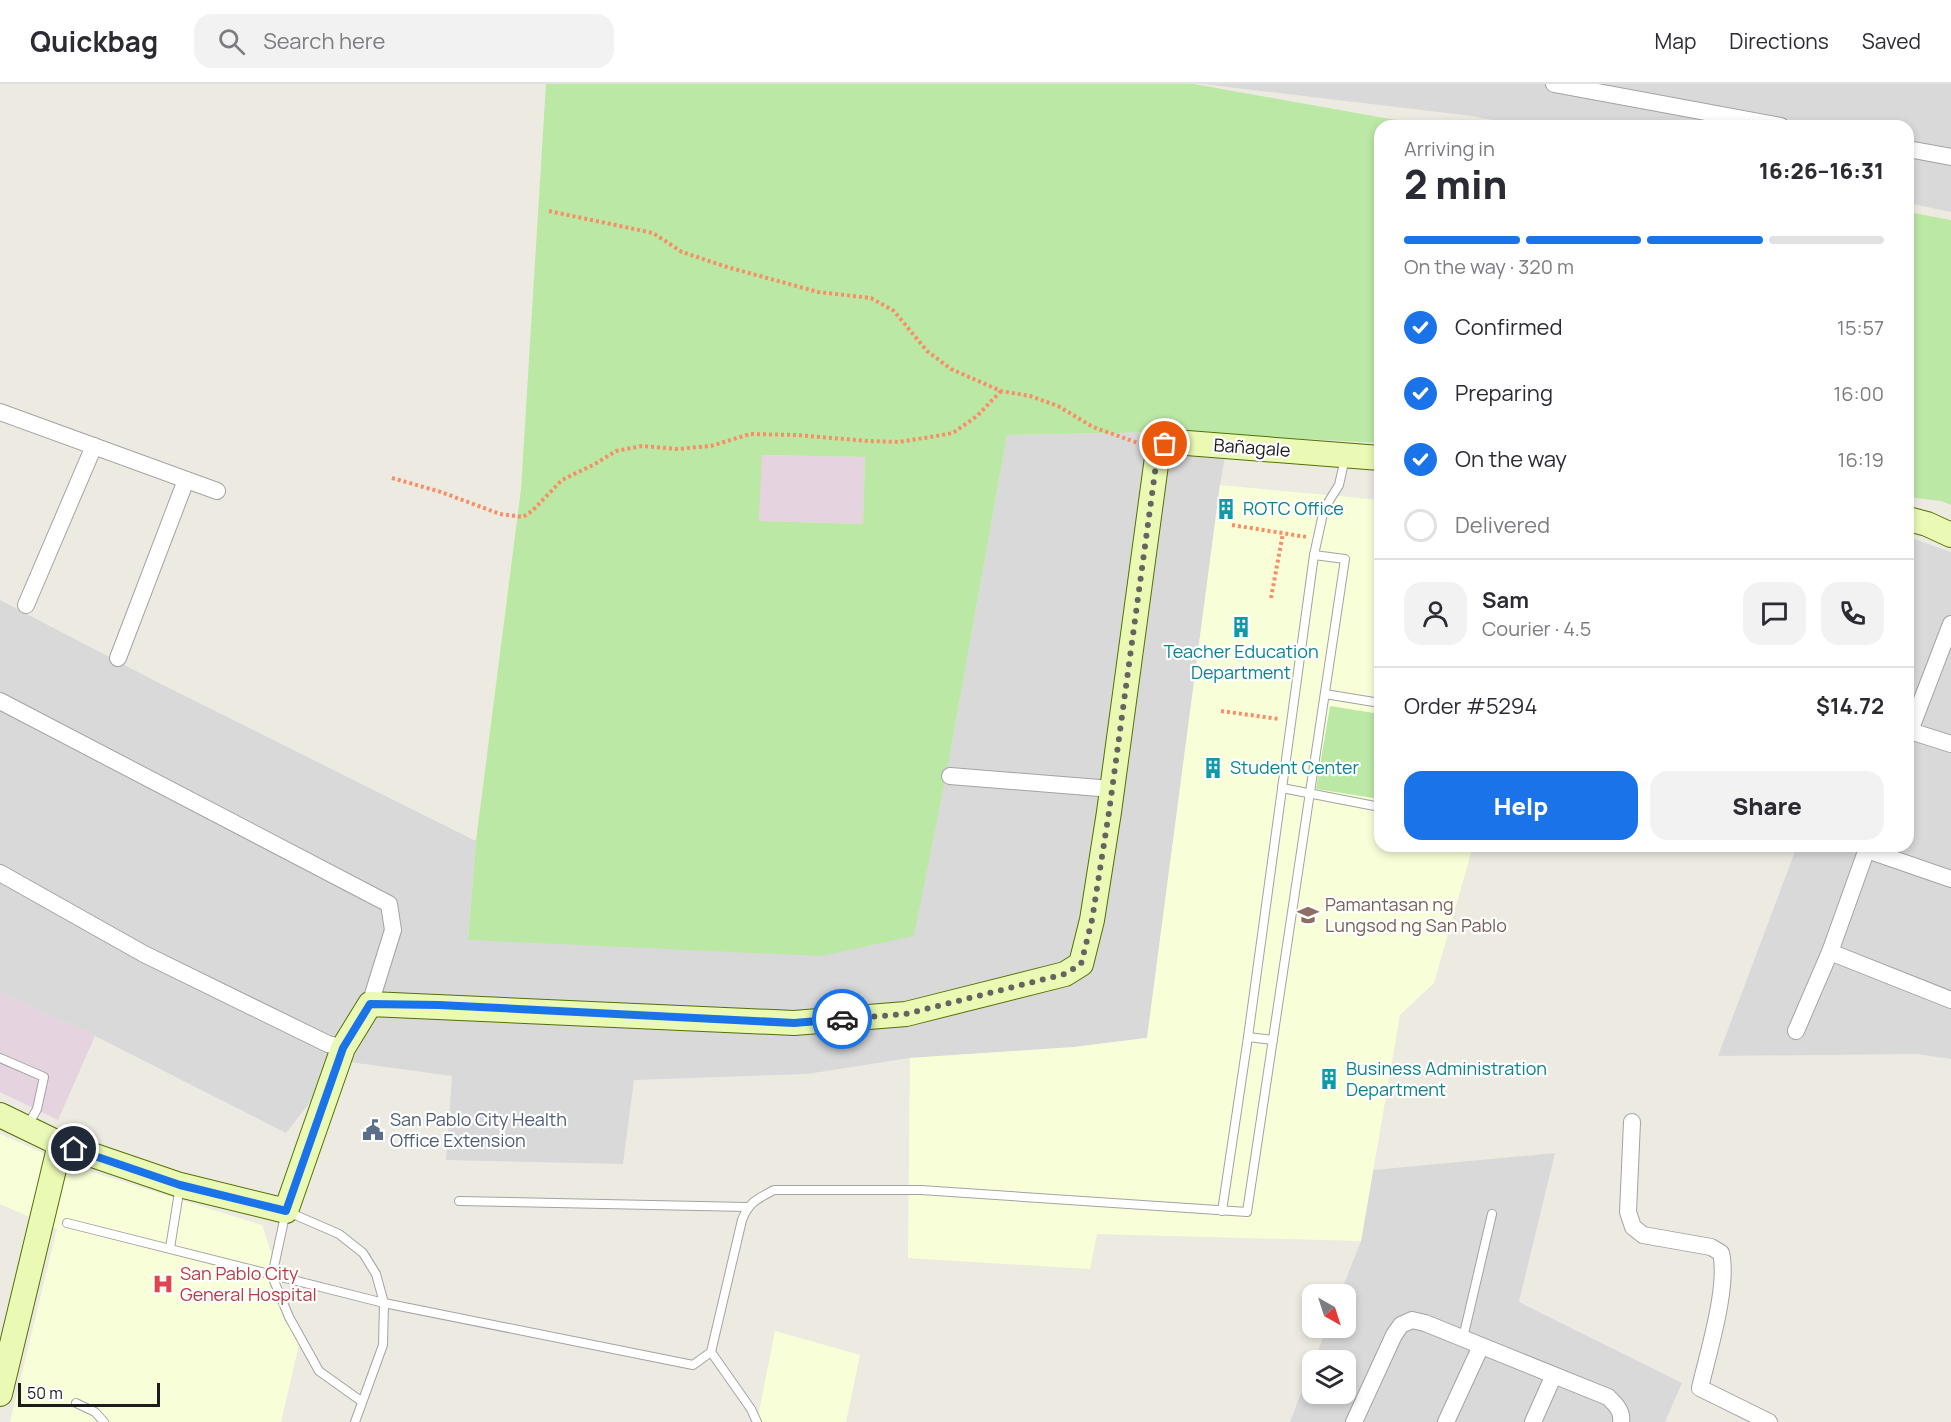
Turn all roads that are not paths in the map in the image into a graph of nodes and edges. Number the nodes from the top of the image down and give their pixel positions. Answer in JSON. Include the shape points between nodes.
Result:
{"nodes":[{"id":1,"x":1554,"y":84,"type":"edge"},
{"id":2,"x":1749,"y":120,"type":"edge"},
{"id":3,"x":1914,"y":150,"type":"edge"},
{"id":4,"x":1951,"y":157,"type":"edge"},
{"id":5,"x":0,"y":412,"type":"edge"},
{"id":6,"x":94,"y":446,"type":"junction"},
{"id":7,"x":1346,"y":455,"type":"junction"},
{"id":8,"x":1374,"y":457,"type":"edge"},
{"id":9,"x":186,"y":480,"type":"junction"},
{"id":10,"x":217,"y":491,"type":"dead end"},
{"id":11,"x":1914,"y":521,"type":"edge"},
{"id":12,"x":1951,"y":535,"type":"edge"},
{"id":13,"x":1314,"y":555,"type":"junction"},
{"id":14,"x":26,"y":605,"type":"dead end"},
{"id":15,"x":1951,"y":624,"type":"edge"},
{"id":16,"x":118,"y":657,"type":"dead end"},
{"id":17,"x":1325,"y":694,"type":"junction"},
{"id":18,"x":0,"y":701,"type":"edge"},
{"id":19,"x":1374,"y":702,"type":"edge"},
{"id":20,"x":1914,"y":720,"type":"edge"},
{"id":21,"x":1914,"y":734,"type":"edge"},
{"id":22,"x":1951,"y":744,"type":"edge"},
{"id":23,"x":950,"y":776,"type":"dead end"},
{"id":24,"x":1282,"y":788,"type":"junction"},
{"id":25,"x":1112,"y":789,"type":"junction"},
{"id":26,"x":1309,"y":794,"type":"junction"},
{"id":27,"x":1374,"y":806,"type":"edge"},
{"id":28,"x":1867,"y":852,"type":"edge"},
{"id":29,"x":1879,"y":852,"type":"edge"},
{"id":30,"x":0,"y":873,"type":"edge"},
{"id":31,"x":1951,"y":879,"type":"edge"},
{"id":32,"x":1830,"y":952,"type":"junction"},
{"id":33,"x":1951,"y":1000,"type":"edge"},
{"id":34,"x":370,"y":1004,"type":"junction"},
{"id":35,"x":1796,"y":1030,"type":"dead end"},
{"id":36,"x":1248,"y":1037,"type":"junction"},
{"id":37,"x":1273,"y":1040,"type":"junction"},
{"id":38,"x":343,"y":1048,"type":"junction"},
{"id":39,"x":0,"y":1058,"type":"edge"},
{"id":40,"x":0,"y":1115,"type":"edge"},
{"id":41,"x":1632,"y":1122,"type":"dead end"},
{"id":42,"x":27,"y":1127,"type":"junction"},
{"id":43,"x":60,"y":1144,"type":"junction"},
{"id":44,"x":180,"y":1185,"type":"junction"},
{"id":45,"x":459,"y":1201,"type":"dead end"},
{"id":46,"x":747,"y":1207,"type":"junction"},
{"id":47,"x":286,"y":1211,"type":"junction"},
{"id":48,"x":1222,"y":1211,"type":"junction"},
{"id":49,"x":1492,"y":1214,"type":"dead end"},
{"id":50,"x":67,"y":1223,"type":"dead end"},
{"id":51,"x":170,"y":1248,"type":"junction"},
{"id":52,"x":272,"y":1276,"type":"junction"},
{"id":53,"x":384,"y":1304,"type":"junction"},
{"id":54,"x":1463,"y":1338,"type":"junction"},
{"id":55,"x":1480,"y":1346,"type":"junction"},
{"id":56,"x":711,"y":1352,"type":"junction"},
{"id":57,"x":1553,"y":1377,"type":"junction"},
{"id":58,"x":0,"y":1394,"type":"edge"},
{"id":59,"x":361,"y":1401,"type":"junction"},
{"id":60,"x":76,"y":1403,"type":"dead end"},
{"id":61,"x":104,"y":1422,"type":"edge"},
{"id":62,"x":355,"y":1422,"type":"edge"},
{"id":63,"x":757,"y":1422,"type":"edge"},
{"id":64,"x":1354,"y":1422,"type":"edge"},
{"id":65,"x":1446,"y":1422,"type":"edge"},
{"id":66,"x":1533,"y":1422,"type":"edge"},
{"id":67,"x":1621,"y":1422,"type":"edge"},
{"id":68,"x":1768,"y":1422,"type":"edge"}],
"edges":[{"from":1,"to":2,"type":"street"},
{"from":3,"to":4,"type":"street"},
{"from":5,"to":6,"type":"street"},
{"from":6,"to":9,"type":"street"},
{"from":6,"to":14,"type":"street"},
{"from":7,"to":8,"type":"street","name":"Bañagale"},
{"from":7,"to":13,"type":"lane","via":[[1339,484],[1324,509]]},
{"from":7,"to":25,"type":"street","name":"Bañagale","via":[[1173,442],[1158,450]]},
{"from":9,"to":10,"type":"street"},
{"from":9,"to":16,"type":"street"},
{"from":11,"to":12,"type":"street"},
{"from":13,"to":17,"type":"lane","via":[[1345,559]]},
{"from":13,"to":24,"type":"lane"},
{"from":15,"to":20,"type":"street"},
{"from":17,"to":19,"type":"lane"},
{"from":17,"to":26,"type":"lane"},
{"from":18,"to":34,"type":"street","via":[[389,904],[393,930]]},
{"from":21,"to":22,"type":"street"},
{"from":23,"to":25,"type":"street"},
{"from":24,"to":26,"type":"lane"},
{"from":24,"to":36,"type":"lane"},
{"from":25,"to":34,"type":"street","via":[[1092,920],[1081,964],[1065,974],[906,1014],[794,1023]]},
{"from":26,"to":27,"type":"lane"},
{"from":26,"to":37,"type":"lane"},
{"from":28,"to":32,"type":"street"},
{"from":29,"to":31,"type":"street"},
{"from":30,"to":38,"type":"street","via":[[144,954]]},
{"from":32,"to":33,"type":"street"},
{"from":32,"to":35,"type":"street"},
{"from":34,"to":38,"type":"street"},
{"from":36,"to":37,"type":"lane"},
{"from":36,"to":48,"type":"lane"},
{"from":37,"to":48,"type":"lane","via":[[1247,1212]]},
{"from":38,"to":47,"type":"street"},
{"from":39,"to":42,"type":"lane","via":[[44,1077],[37,1109]]},
{"from":40,"to":42,"type":"street"},
{"from":41,"to":68,"type":"street","via":[[1628,1212],[1634,1227],[1643,1235],[1712,1247],[1721,1253],[1721,1290],[1700,1388]]},
{"from":42,"to":43,"type":"street"},
{"from":43,"to":44,"type":"street"},
{"from":43,"to":58,"type":"street"},
{"from":44,"to":47,"type":"street"},
{"from":44,"to":51,"type":"lane"},
{"from":45,"to":46,"type":"lane"},
{"from":46,"to":48,"type":"lane","via":[[774,1190],[909,1190]]},
{"from":46,"to":56,"type":"lane"},
{"from":47,"to":52,"type":"lane"},
{"from":47,"to":53,"type":"lane","via":[[339,1233],[363,1253],[376,1274]]},
{"from":49,"to":54,"type":"lane"},
{"from":50,"to":51,"type":"lane"},
{"from":51,"to":52,"type":"lane"},
{"from":52,"to":53,"type":"lane"},
{"from":52,"to":59,"type":"lane","via":[[319,1371]]},
{"from":53,"to":56,"type":"lane","via":[[693,1365]]},
{"from":53,"to":59,"type":"lane","via":[[382,1345]]},
{"from":54,"to":55,"type":"street"},
{"from":54,"to":64,"type":"street","via":[[1412,1320],[1401,1325]]},
{"from":55,"to":57,"type":"street"},
{"from":55,"to":65,"type":"street"},
{"from":56,"to":63,"type":"lane"},
{"from":57,"to":66,"type":"street"},
{"from":57,"to":67,"type":"street","via":[[1608,1397],[1617,1405]]},
{"from":59,"to":62,"type":"lane"},
{"from":60,"to":61,"type":"lane","via":[[95,1412]]}]}
